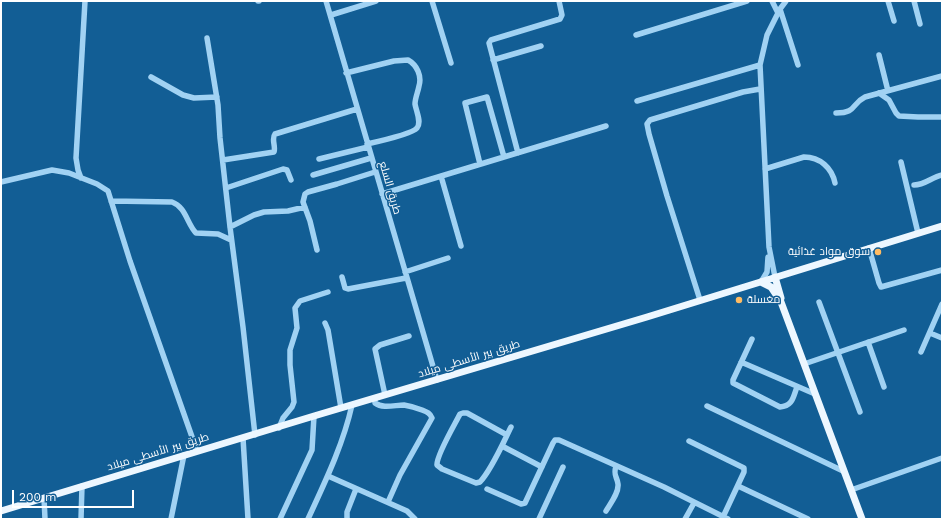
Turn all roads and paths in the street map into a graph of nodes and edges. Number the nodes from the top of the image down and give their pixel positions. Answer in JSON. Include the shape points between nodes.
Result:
{"nodes":[{"id":1,"x":86,"y":1,"type":"edge"},
{"id":2,"x":326,"y":1,"type":"edge"},
{"id":3,"x":376,"y":1,"type":"edge"},
{"id":4,"x":432,"y":1,"type":"edge"},
{"id":5,"x":559,"y":1,"type":"edge"},
{"id":6,"x":747,"y":1,"type":"edge"},
{"id":7,"x":772,"y":1,"type":"edge"},
{"id":8,"x":888,"y":1,"type":"edge"},
{"id":9,"x":914,"y":1,"type":"edge"},
{"id":10,"x":781,"y":6,"type":"edge"},
{"id":11,"x":331,"y":16,"type":"junction"},
{"id":12,"x":894,"y":21,"type":"dead end"},
{"id":13,"x":920,"y":24,"type":"dead end"},
{"id":14,"x":636,"y":35,"type":"dead end"},
{"id":15,"x":207,"y":38,"type":"dead end"},
{"id":16,"x":541,"y":46,"type":"dead end"},
{"id":17,"x":879,"y":55,"type":"dead end"},
{"id":18,"x":493,"y":60,"type":"junction"},
{"id":19,"x":451,"y":63,"type":"dead end"},
{"id":20,"x":760,"y":65,"type":"junction"},
{"id":21,"x":798,"y":65,"type":"dead end"},
{"id":22,"x":346,"y":73,"type":"junction"},
{"id":23,"x":942,"y":76,"type":"edge"},
{"id":24,"x":151,"y":77,"type":"dead end"},
{"id":25,"x":760,"y":89,"type":"junction"},
{"id":26,"x":888,"y":91,"type":"junction"},
{"id":27,"x":879,"y":93,"type":"junction"},
{"id":28,"x":217,"y":97,"type":"junction"},
{"id":29,"x":637,"y":101,"type":"dead end"},
{"id":30,"x":357,"y":109,"type":"junction"},
{"id":31,"x":836,"y":112,"type":"dead end"},
{"id":32,"x":942,"y":117,"type":"edge"},
{"id":33,"x":606,"y":126,"type":"dead end"},
{"id":34,"x":368,"y":146,"type":"junction"},
{"id":35,"x":518,"y":153,"type":"junction"},
{"id":36,"x":504,"y":157,"type":"junction"},
{"id":37,"x":319,"y":158,"type":"dead end"},
{"id":38,"x":371,"y":158,"type":"junction"},
{"id":39,"x":223,"y":160,"type":"junction"},
{"id":40,"x":901,"y":162,"type":"dead end"},
{"id":41,"x":480,"y":164,"type":"junction"},
{"id":42,"x":765,"y":169,"type":"junction"},
{"id":43,"x":375,"y":172,"type":"junction"},
{"id":44,"x":313,"y":175,"type":"dead end"},
{"id":45,"x":942,"y":175,"type":"edge"},
{"id":46,"x":441,"y":176,"type":"junction"},
{"id":47,"x":81,"y":178,"type":"junction"},
{"id":48,"x":291,"y":180,"type":"dead end"},
{"id":49,"x":1,"y":182,"type":"edge"},
{"id":50,"x":835,"y":183,"type":"dead end"},
{"id":51,"x":914,"y":185,"type":"dead end"},
{"id":52,"x":226,"y":188,"type":"junction"},
{"id":53,"x":382,"y":194,"type":"junction"},
{"id":54,"x":112,"y":201,"type":"junction"},
{"id":55,"x":305,"y":207,"type":"junction"},
{"id":56,"x":942,"y":226,"type":"edge"},
{"id":57,"x":230,"y":227,"type":"junction"},
{"id":58,"x":918,"y":233,"type":"junction"},
{"id":59,"x":232,"y":240,"type":"junction"},
{"id":60,"x":461,"y":246,"type":"dead end"},
{"id":61,"x":769,"y":247,"type":"junction"},
{"id":62,"x":869,"y":248,"type":"junction"},
{"id":63,"x":317,"y":250,"type":"dead end"},
{"id":64,"x":448,"y":258,"type":"dead end"},
{"id":65,"x":942,"y":270,"type":"edge"},
{"id":66,"x":405,"y":275,"type":"junction"},
{"id":67,"x":342,"y":277,"type":"dead end"},
{"id":68,"x":774,"y":277,"type":"junction"},
{"id":69,"x":761,"y":282,"type":"junction"},
{"id":70,"x":328,"y":292,"type":"dead end"},
{"id":71,"x":700,"y":300,"type":"junction"},
{"id":72,"x":781,"y":302,"type":"junction"},
{"id":73,"x":819,"y":302,"type":"dead end"},
{"id":74,"x":942,"y":304,"type":"edge"},
{"id":75,"x":325,"y":323,"type":"dead end"},
{"id":76,"x":904,"y":330,"type":"dead end"},
{"id":77,"x":930,"y":333,"type":"junction"},
{"id":78,"x":409,"y":336,"type":"dead end"},
{"id":79,"x":752,"y":338,"type":"dead end"},
{"id":80,"x":942,"y":338,"type":"edge"},
{"id":81,"x":868,"y":342,"type":"junction"},
{"id":82,"x":837,"y":352,"type":"junction"},
{"id":83,"x":921,"y":352,"type":"dead end"},
{"id":84,"x":741,"y":362,"type":"junction"},
{"id":85,"x":804,"y":364,"type":"junction"},
{"id":86,"x":437,"y":380,"type":"junction"},
{"id":87,"x":797,"y":386,"type":"junction"},
{"id":88,"x":884,"y":387,"type":"dead end"},
{"id":89,"x":815,"y":394,"type":"junction"},
{"id":90,"x":385,"y":395,"type":"junction"},
{"id":91,"x":375,"y":398,"type":"junction"},
{"id":92,"x":352,"y":405,"type":"junction"},
{"id":93,"x":707,"y":406,"type":"dead end"},
{"id":94,"x":341,"y":408,"type":"junction"},
{"id":95,"x":860,"y":412,"type":"dead end"},
{"id":96,"x":314,"y":416,"type":"junction"},
{"id":97,"x":511,"y":427,"type":"dead end"},
{"id":98,"x":279,"y":428,"type":"junction"},
{"id":99,"x":255,"y":435,"type":"junction"},
{"id":100,"x":507,"y":435,"type":"junction"},
{"id":101,"x":243,"y":438,"type":"junction"},
{"id":102,"x":689,"y":441,"type":"dead end"},
{"id":103,"x":502,"y":446,"type":"junction"},
{"id":104,"x":197,"y":451,"type":"junction"},
{"id":105,"x":184,"y":455,"type":"junction"},
{"id":106,"x":942,"y":458,"type":"edge"},
{"id":107,"x":616,"y":466,"type":"junction"},
{"id":108,"x":542,"y":467,"type":"junction"},
{"id":109,"x":563,"y":467,"type":"dead end"},
{"id":110,"x":843,"y":471,"type":"junction"},
{"id":111,"x":328,"y":476,"type":"junction"},
{"id":112,"x":82,"y":486,"type":"junction"},
{"id":113,"x":738,"y":486,"type":"junction"},
{"id":114,"x":356,"y":489,"type":"junction"},
{"id":115,"x":487,"y":489,"type":"dead end"},
{"id":116,"x":851,"y":490,"type":"junction"},
{"id":117,"x":44,"y":498,"type":"junction"},
{"id":118,"x":388,"y":502,"type":"junction"},
{"id":119,"x":694,"y":503,"type":"junction"},
{"id":120,"x":1,"y":511,"type":"edge"},
{"id":121,"x":606,"y":511,"type":"dead end"},
{"id":122,"x":726,"y":518,"type":"edge"},
{"id":123,"x":45,"y":519,"type":"edge"},
{"id":124,"x":81,"y":519,"type":"edge"},
{"id":125,"x":171,"y":519,"type":"edge"},
{"id":126,"x":248,"y":519,"type":"edge"},
{"id":127,"x":280,"y":519,"type":"edge"},
{"id":128,"x":308,"y":519,"type":"edge"},
{"id":129,"x":347,"y":519,"type":"edge"},
{"id":130,"x":414,"y":519,"type":"edge"},
{"id":131,"x":539,"y":519,"type":"edge"},
{"id":132,"x":685,"y":519,"type":"edge"},
{"id":133,"x":808,"y":519,"type":"edge"},
{"id":134,"x":862,"y":519,"type":"edge"}],
"edges":[{"from":1,"to":47,"type":"street","via":[[76,158]]},
{"from":2,"to":11,"type":"street","name":"طريق السلع"},
{"from":3,"to":11,"type":"street"},
{"from":4,"to":19,"type":"street"},
{"from":5,"to":18,"type":"street","via":[[562,15],[560,19],[491,40],[489,45]]},
{"from":6,"to":14,"type":"street"},
{"from":7,"to":10,"type":"street"},
{"from":8,"to":12,"type":"street"},
{"from":9,"to":13,"type":"street"},
{"from":10,"to":20,"type":"street","via":[[767,35]]},
{"from":10,"to":21,"type":"street"},
{"from":11,"to":22,"type":"street","name":"طريق السلع"},
{"from":15,"to":28,"type":"street"},
{"from":16,"to":18,"type":"street"},
{"from":17,"to":26,"type":"street"},
{"from":18,"to":35,"type":"street"},
{"from":20,"to":25,"type":"street"},
{"from":20,"to":29,"type":"street"},
{"from":22,"to":30,"type":"street","name":"طريق السلع"},
{"from":22,"to":34,"type":"street","via":[[408,60],[417,69],[420,77],[416,99],[416,129]]},
{"from":23,"to":26,"type":"street"},
{"from":24,"to":28,"type":"street","via":[[183,95],[194,98]]},
{"from":25,"to":42,"type":"street"},
{"from":25,"to":71,"type":"street","via":[[650,120],[647,124]]},
{"from":26,"to":27,"type":"street"},
{"from":27,"to":31,"type":"street","via":[[862,99],[850,111]]},
{"from":27,"to":32,"type":"street","via":[[889,100],[898,116]]},
{"from":28,"to":39,"type":"street"},
{"from":30,"to":34,"type":"street","name":"طريق السلع"},
{"from":30,"to":39,"type":"street","via":[[275,134],[274,152]]},
{"from":33,"to":35,"type":"street"},
{"from":34,"to":37,"type":"street"},
{"from":34,"to":38,"type":"street","name":"طريق السلع"},
{"from":35,"to":36,"type":"street"},
{"from":36,"to":41,"type":"street"},
{"from":36,"to":41,"type":"street","via":[[487,97],[465,103]]},
{"from":38,"to":43,"type":"street","name":"طريق السلع"},
{"from":38,"to":44,"type":"street"},
{"from":39,"to":52,"type":"street"},
{"from":40,"to":58,"type":"street"},
{"from":41,"to":46,"type":"street"},
{"from":42,"to":50,"type":"street","via":[[810,157],[827,166]]},
{"from":42,"to":61,"type":"street"},
{"from":43,"to":53,"type":"street","name":"طريق السلع"},
{"from":43,"to":55,"type":"street","via":[[308,192],[304,197]]},
{"from":45,"to":51,"type":"street"},
{"from":46,"to":53,"type":"street"},
{"from":46,"to":60,"type":"street"},
{"from":47,"to":49,"type":"street","via":[[69,172],[52,170]]},
{"from":47,"to":54,"type":"street","via":[[103,186]]},
{"from":48,"to":52,"type":"street","via":[[287,170],[283,169]]},
{"from":52,"to":57,"type":"street"},
{"from":53,"to":66,"type":"street","name":"طريق السلع"},
{"from":54,"to":59,"type":"street","via":[[172,202],[182,209],[196,233],[218,234]]},
{"from":54,"to":104,"type":"street","via":[[130,261]]},
{"from":55,"to":57,"type":"street","via":[[254,214]]},
{"from":55,"to":63,"type":"street"},
{"from":56,"to":58,"type":"main road","name":"طريق بير الأسطى ميلاد"},
{"from":57,"to":59,"type":"street"},
{"from":58,"to":62,"type":"main road","name":"طريق بير الأسطى ميلاد"},
{"from":59,"to":99,"type":"street"},
{"from":61,"to":68,"type":"street"},
{"from":61,"to":69,"type":"street","via":[[767,272]]},
{"from":62,"to":65,"type":"street","via":[[881,287]]},
{"from":62,"to":68,"type":"main road","name":"طريق بير الأسطى ميلاد"},
{"from":64,"to":66,"type":"street"},
{"from":66,"to":67,"type":"street","via":[[348,289]]},
{"from":66,"to":86,"type":"street","name":"طريق السلع"},
{"from":68,"to":69,"type":"main road","name":"طريق بير الأسطى ميلاد"},
{"from":68,"to":72,"type":"main road"},
{"from":69,"to":71,"type":"main road","name":"طريق بير الأسطى ميلاد"},
{"from":69,"to":72,"type":"main road","via":[[771,287]]},
{"from":70,"to":98,"type":"street","via":[[300,301],[295,308],[297,328],[290,350],[294,402]]},
{"from":71,"to":86,"type":"main road","name":"طريق بير الأسطى ميلاد"},
{"from":72,"to":85,"type":"main road"},
{"from":73,"to":82,"type":"street"},
{"from":74,"to":77,"type":"street"},
{"from":75,"to":94,"type":"street"},
{"from":76,"to":81,"type":"street"},
{"from":77,"to":80,"type":"street"},
{"from":77,"to":83,"type":"street"},
{"from":78,"to":90,"type":"street","via":[[375,349]]},
{"from":79,"to":84,"type":"street"},
{"from":81,"to":82,"type":"street"},
{"from":81,"to":88,"type":"street"},
{"from":82,"to":85,"type":"street"},
{"from":82,"to":95,"type":"street"},
{"from":84,"to":87,"type":"street"},
{"from":84,"to":87,"type":"street","via":[[733,383],[780,407],[790,404]]},
{"from":85,"to":89,"type":"main road"},
{"from":86,"to":90,"type":"main road","name":"طريق بير الأسطى ميلاد"},
{"from":87,"to":89,"type":"street"},
{"from":89,"to":110,"type":"main road"},
{"from":90,"to":91,"type":"main road","name":"طريق بير الأسطى ميلاد"},
{"from":91,"to":92,"type":"main road","name":"طريق بير الأسطى ميلاد"},
{"from":91,"to":118,"type":"street","via":[[378,405],[405,405],[429,413],[432,418]]},
{"from":92,"to":94,"type":"main road","name":"طريق بير الأسطى ميلاد"},
{"from":92,"to":111,"type":"street","via":[[348,425]]},
{"from":93,"to":110,"type":"street"},
{"from":94,"to":96,"type":"main road","name":"طريق بير الأسطى ميلاد"},
{"from":96,"to":98,"type":"main road","name":"طريق بير الأسطى ميلاد"},
{"from":96,"to":127,"type":"street","via":[[312,450]]},
{"from":97,"to":100,"type":"street"},
{"from":98,"to":99,"type":"main road","name":"طريق بير الأسطى ميلاد"},
{"from":99,"to":101,"type":"main road","name":"طريق بير الأسطى ميلاد"},
{"from":100,"to":103,"type":"street"},
{"from":100,"to":103,"type":"street","via":[[462,412],[437,465],[479,483]]},
{"from":101,"to":104,"type":"main road","name":"طريق بير الأسطى ميلاد"},
{"from":101,"to":126,"type":"street"},
{"from":102,"to":113,"type":"street","via":[[744,468]]},
{"from":103,"to":108,"type":"street"},
{"from":104,"to":105,"type":"main road","name":"طريق بير الأسطى ميلاد"},
{"from":105,"to":112,"type":"main road","name":"طريق بير الأسطى ميلاد"},
{"from":105,"to":125,"type":"street"},
{"from":106,"to":116,"type":"street"},
{"from":107,"to":108,"type":"street","via":[[555,440]]},
{"from":107,"to":119,"type":"street"},
{"from":107,"to":121,"type":"street","via":[[614,474],[618,484],[617,490]]},
{"from":108,"to":115,"type":"street","via":[[523,504]]},
{"from":109,"to":131,"type":"street"},
{"from":110,"to":116,"type":"main road"},
{"from":111,"to":114,"type":"street"},
{"from":111,"to":128,"type":"street"},
{"from":112,"to":117,"type":"main road","name":"طريق بير الأسطى ميلاد"},
{"from":112,"to":124,"type":"street"},
{"from":113,"to":122,"type":"street"},
{"from":113,"to":133,"type":"street"},
{"from":114,"to":118,"type":"street"},
{"from":114,"to":129,"type":"street","via":[[347,512]]},
{"from":116,"to":134,"type":"main road"},
{"from":117,"to":120,"type":"main road","name":"طريق بير الأسطى ميلاد"},
{"from":117,"to":123,"type":"street"},
{"from":118,"to":130,"type":"street","via":[[407,511]]},
{"from":119,"to":122,"type":"street"},
{"from":119,"to":132,"type":"street"}]}
